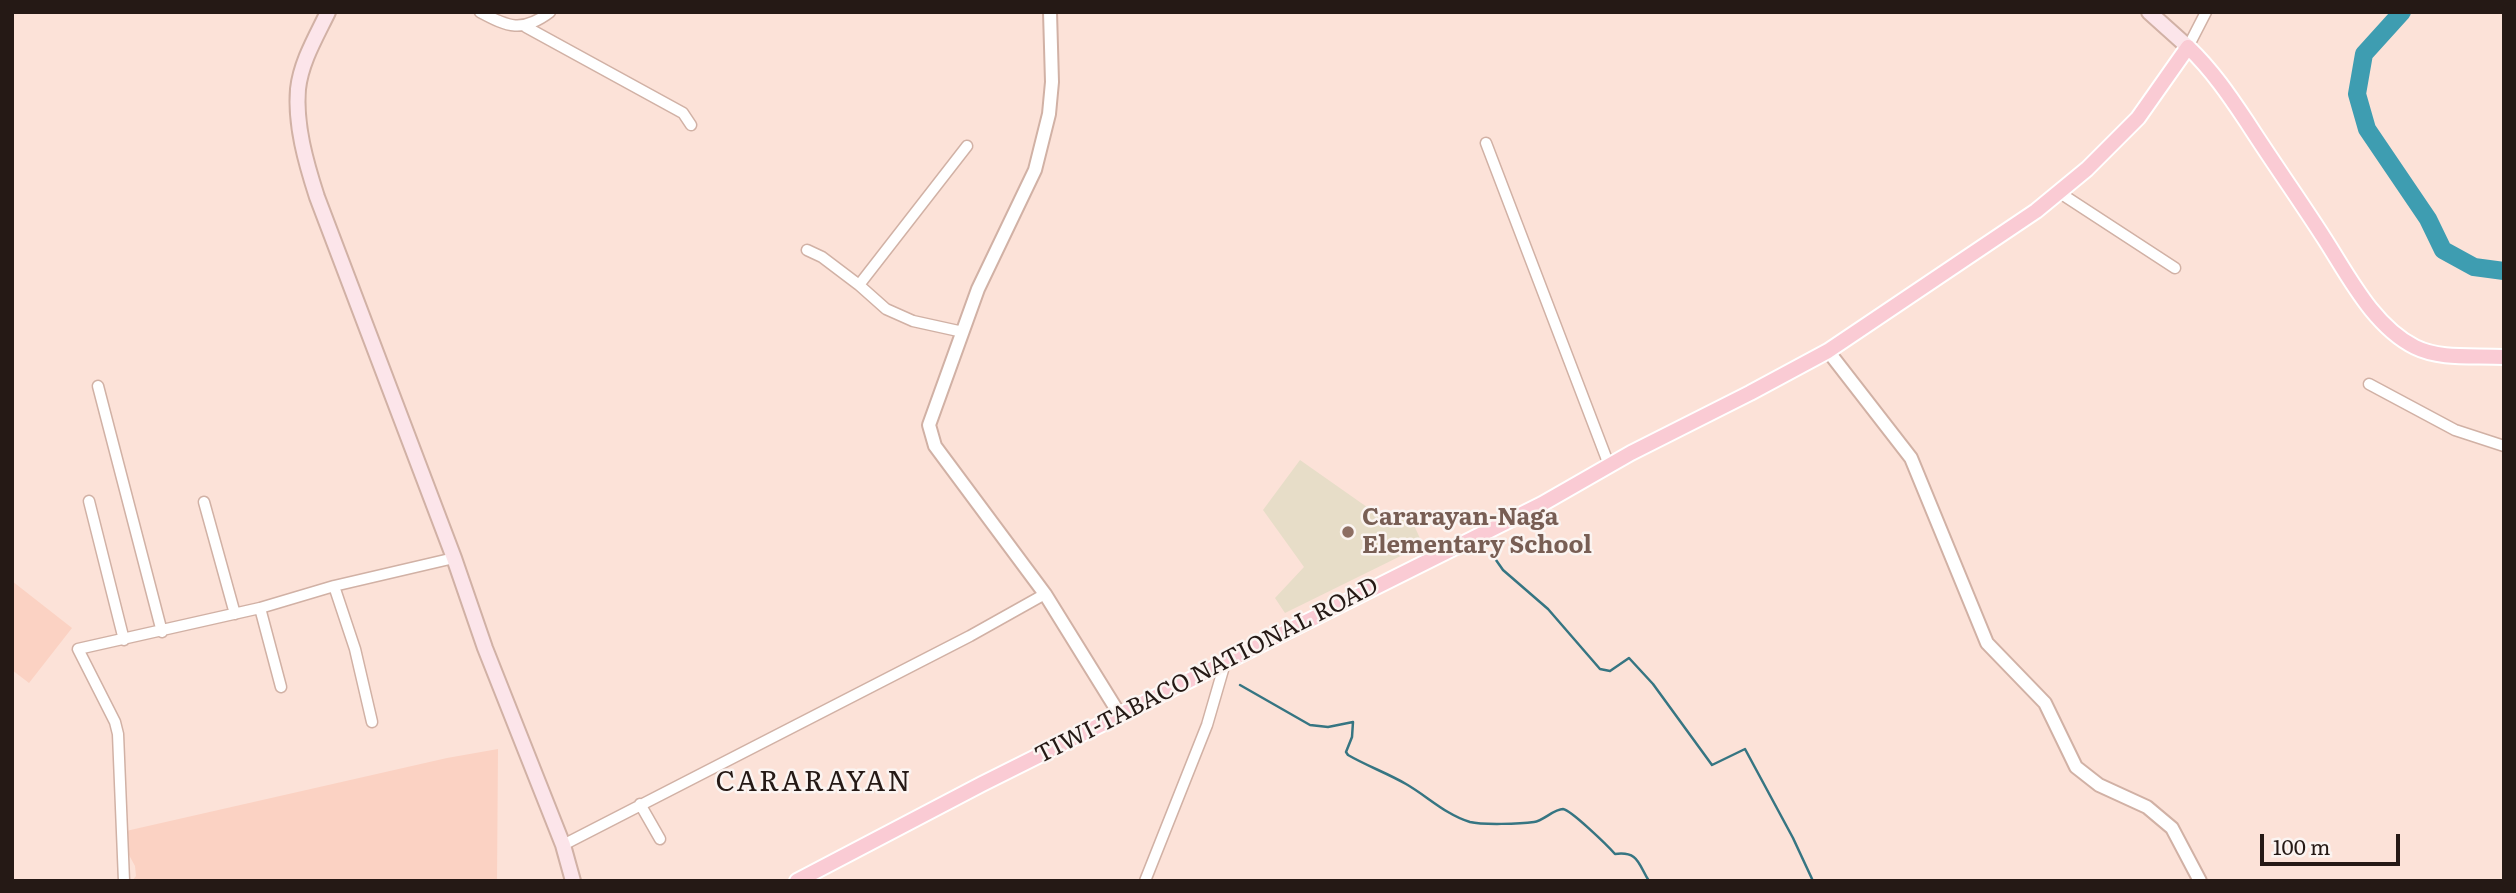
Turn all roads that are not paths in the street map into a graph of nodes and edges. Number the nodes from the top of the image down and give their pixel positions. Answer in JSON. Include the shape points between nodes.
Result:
{"nodes":[{"id":1,"x":328,"y":12,"type":"edge"},
{"id":2,"x":480,"y":12,"type":"edge"},
{"id":3,"x":550,"y":12,"type":"edge"},
{"id":4,"x":1049,"y":12,"type":"edge"},
{"id":5,"x":2150,"y":12,"type":"edge"},
{"id":6,"x":2206,"y":12,"type":"edge"},
{"id":7,"x":526,"y":27,"type":"junction"},
{"id":8,"x":2188,"y":47,"type":"junction"},
{"id":9,"x":691,"y":125,"type":"dead end"},
{"id":10,"x":1486,"y":143,"type":"dead end"},
{"id":11,"x":967,"y":146,"type":"dead end"},
{"id":12,"x":2060,"y":193,"type":"junction"},
{"id":13,"x":807,"y":250,"type":"dead end"},
{"id":14,"x":2175,"y":268,"type":"dead end"},
{"id":15,"x":859,"y":285,"type":"junction"},
{"id":16,"x":963,"y":332,"type":"junction"},
{"id":17,"x":1828,"y":351,"type":"junction"},
{"id":18,"x":2504,"y":357,"type":"edge"},
{"id":19,"x":2369,"y":384,"type":"dead end"},
{"id":20,"x":98,"y":386,"type":"dead end"},
{"id":21,"x":2504,"y":446,"type":"edge"},
{"id":22,"x":1609,"y":465,"type":"junction"},
{"id":23,"x":89,"y":501,"type":"dead end"},
{"id":24,"x":204,"y":502,"type":"dead end"},
{"id":25,"x":454,"y":558,"type":"junction"},
{"id":26,"x":334,"y":586,"type":"junction"},
{"id":27,"x":1045,"y":594,"type":"junction"},
{"id":28,"x":260,"y":608,"type":"junction"},
{"id":29,"x":235,"y":614,"type":"junction"},
{"id":30,"x":162,"y":632,"type":"junction"},
{"id":31,"x":124,"y":639,"type":"junction"},
{"id":32,"x":1224,"y":663,"type":"junction"},
{"id":33,"x":281,"y":687,"type":"dead end"},
{"id":34,"x":1120,"y":715,"type":"junction"},
{"id":35,"x":372,"y":722,"type":"dead end"},
{"id":36,"x":640,"y":804,"type":"junction"},
{"id":37,"x":660,"y":839,"type":"dead end"},
{"id":38,"x":563,"y":845,"type":"junction"},
{"id":39,"x":124,"y":881,"type":"edge"},
{"id":40,"x":573,"y":881,"type":"edge"},
{"id":41,"x":797,"y":881,"type":"edge"},
{"id":42,"x":1145,"y":881,"type":"edge"},
{"id":43,"x":2200,"y":881,"type":"edge"}],
"edges":[{"from":1,"to":25,"type":"main road","via":[[298,89],[306,161]]},
{"from":2,"to":7,"type":"street","via":[[500,23]]},
{"from":3,"to":7,"type":"street"},
{"from":4,"to":16,"type":"street","via":[[1052,82],[1043,140],[1027,189],[978,289]]},
{"from":5,"to":8,"type":"main road"},
{"from":6,"to":8,"type":"street"},
{"from":7,"to":9,"type":"street","via":[[682,113]]},
{"from":8,"to":12,"type":"main road","name":"TIWI-TABACO NATIONAL ROAD","via":[[2138,118]]},
{"from":8,"to":18,"type":"main road","via":[[2235,102],[2383,322],[2402,340],[2426,351]]},
{"from":10,"to":22,"type":"street"},
{"from":11,"to":15,"type":"street"},
{"from":12,"to":14,"type":"street"},
{"from":12,"to":17,"type":"main road","name":"TIWI-TABACO NATIONAL ROAD"},
{"from":13,"to":15,"type":"street"},
{"from":15,"to":16,"type":"street","via":[[886,309],[913,321]]},
{"from":16,"to":27,"type":"street","via":[[929,425],[935,446]]},
{"from":17,"to":22,"type":"main road","name":"TIWI-TABACO NATIONAL ROAD"},
{"from":17,"to":43,"type":"street","via":[[1911,458],[1987,642],[2045,703],[2076,767],[2099,785],[2147,807],[2172,828]]},
{"from":19,"to":21,"type":"street","via":[[2455,430]]},
{"from":20,"to":30,"type":"street"},
{"from":22,"to":32,"type":"main road","name":"TIWI-TABACO NATIONAL ROAD","via":[[1542,505]]},
{"from":23,"to":31,"type":"street"},
{"from":24,"to":29,"type":"street"},
{"from":25,"to":26,"type":"street"},
{"from":25,"to":38,"type":"main road"},
{"from":26,"to":28,"type":"street"},
{"from":26,"to":35,"type":"street"},
{"from":27,"to":34,"type":"street"},
{"from":27,"to":36,"type":"street"},
{"from":28,"to":29,"type":"street"},
{"from":28,"to":33,"type":"street"},
{"from":29,"to":30,"type":"street"},
{"from":30,"to":31,"type":"street"},
{"from":31,"to":39,"type":"street","via":[[78,649],[118,734]]},
{"from":32,"to":34,"type":"main road","name":"TIWI-TABACO NATIONAL ROAD"},
{"from":32,"to":42,"type":"street","via":[[1207,725]]},
{"from":34,"to":41,"type":"main road","name":"TIWI-TABACO NATIONAL ROAD"},
{"from":36,"to":37,"type":"street"},
{"from":36,"to":38,"type":"street"},
{"from":38,"to":40,"type":"main road"}]}
